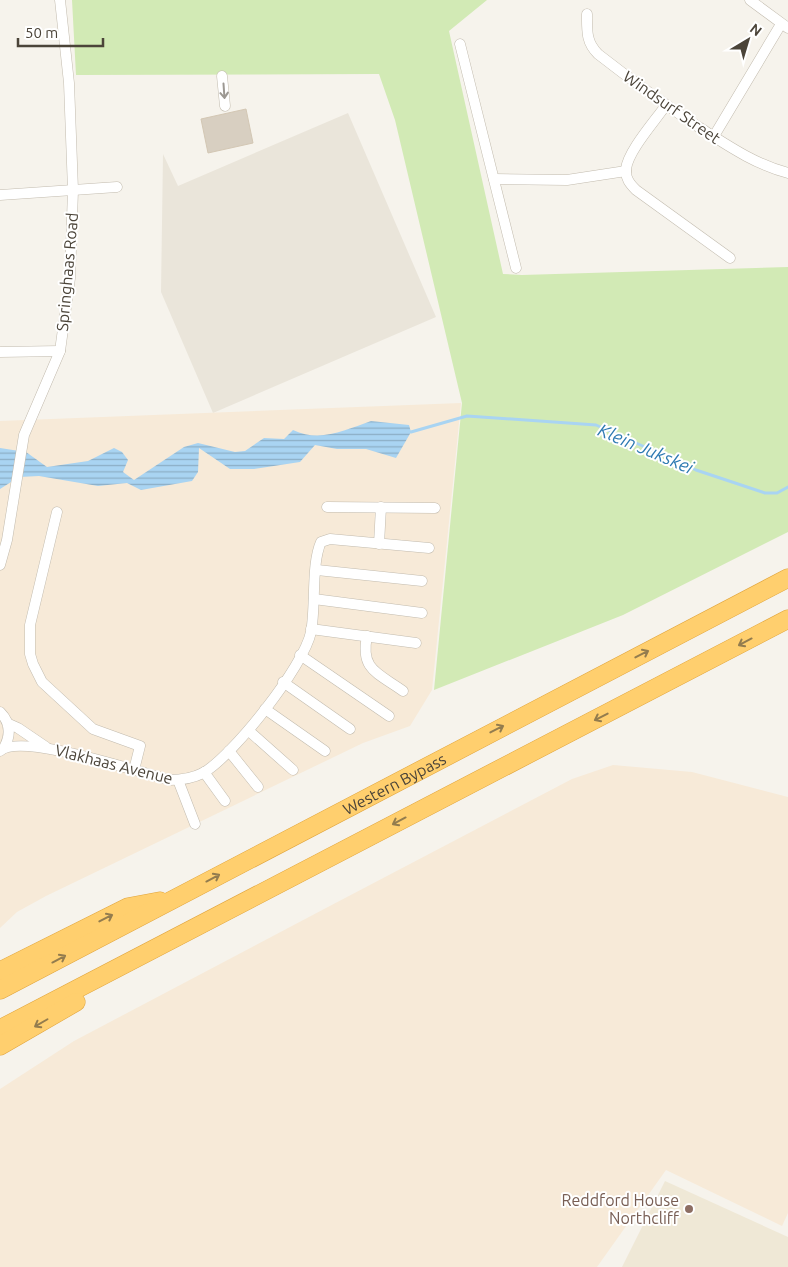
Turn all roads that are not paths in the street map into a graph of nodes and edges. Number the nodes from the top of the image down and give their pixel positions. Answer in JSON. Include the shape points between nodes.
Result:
{"nodes":[{"id":1,"x":60,"y":0,"type":"edge"},
{"id":2,"x":750,"y":0,"type":"edge"},
{"id":3,"x":587,"y":14,"type":"dead end"},
{"id":4,"x":785,"y":26,"type":"edge"},
{"id":5,"x":460,"y":44,"type":"dead end"},
{"id":6,"x":222,"y":76,"type":"dead end"},
{"id":7,"x":666,"y":105,"type":"junction"},
{"id":8,"x":225,"y":106,"type":"dead end"},
{"id":9,"x":714,"y":136,"type":"junction"},
{"id":10,"x":626,"y":171,"type":"junction"},
{"id":11,"x":788,"y":173,"type":"edge"},
{"id":12,"x":494,"y":180,"type":"junction"},
{"id":13,"x":117,"y":187,"type":"dead end"},
{"id":14,"x":73,"y":190,"type":"junction"},
{"id":15,"x":0,"y":196,"type":"edge"},
{"id":16,"x":730,"y":258,"type":"dead end"},
{"id":17,"x":516,"y":268,"type":"dead end"},
{"id":18,"x":60,"y":351,"type":"junction"},
{"id":19,"x":0,"y":352,"type":"edge"},
{"id":20,"x":327,"y":507,"type":"dead end"},
{"id":21,"x":381,"y":507,"type":"junction"},
{"id":22,"x":435,"y":508,"type":"dead end"},
{"id":23,"x":57,"y":512,"type":"dead end"},
{"id":24,"x":379,"y":544,"type":"junction"},
{"id":25,"x":429,"y":548,"type":"dead end"},
{"id":26,"x":0,"y":565,"type":"edge"},
{"id":27,"x":316,"y":570,"type":"junction"},
{"id":28,"x":788,"y":578,"type":"edge"},
{"id":29,"x":422,"y":581,"type":"dead end"},
{"id":30,"x":314,"y":599,"type":"junction"},
{"id":31,"x":422,"y":613,"type":"dead end"},
{"id":32,"x":788,"y":619,"type":"edge"},
{"id":33,"x":311,"y":629,"type":"junction"},
{"id":34,"x":367,"y":636,"type":"junction"},
{"id":35,"x":416,"y":643,"type":"dead end"},
{"id":36,"x":300,"y":655,"type":"junction"},
{"id":37,"x":283,"y":682,"type":"junction"},
{"id":38,"x":403,"y":691,"type":"dead end"},
{"id":39,"x":0,"y":705,"type":"edge"},
{"id":40,"x":266,"y":709,"type":"junction"},
{"id":41,"x":388,"y":716,"type":"dead end"},
{"id":42,"x":5,"y":718,"type":"edge"},
{"id":43,"x":350,"y":729,"type":"dead end"},
{"id":44,"x":249,"y":731,"type":"junction"},
{"id":45,"x":47,"y":748,"type":"junction"},
{"id":46,"x":2,"y":749,"type":"edge"},
{"id":47,"x":229,"y":751,"type":"junction"},
{"id":48,"x":325,"y":751,"type":"dead end"},
{"id":49,"x":134,"y":770,"type":"junction"},
{"id":50,"x":293,"y":770,"type":"dead end"},
{"id":51,"x":204,"y":772,"type":"junction"},
{"id":52,"x":178,"y":780,"type":"junction"},
{"id":53,"x":258,"y":787,"type":"dead end"},
{"id":54,"x":225,"y":801,"type":"dead end"},
{"id":55,"x":195,"y":824,"type":"dead end"},
{"id":56,"x":170,"y":901,"type":"junction"},
{"id":57,"x":217,"y":916,"type":"junction"},
{"id":58,"x":0,"y":971,"type":"edge"},
{"id":59,"x":0,"y":990,"type":"edge"},
{"id":60,"x":0,"y":1029,"type":"edge"},
{"id":61,"x":0,"y":1046,"type":"edge"}],
"edges":[{"from":1,"to":14,"type":"street","name":"Springhaas Road","via":[[69,83]]},
{"from":2,"to":4,"type":"street"},
{"from":3,"to":7,"type":"street","name":"Windsurf Street","via":[[587,37],[592,48]]},
{"from":4,"to":9,"type":"street"},
{"from":5,"to":12,"type":"street"},
{"from":6,"to":8,"type":"street","one_way":true},
{"from":7,"to":9,"type":"street","name":"Windsurf Street"},
{"from":7,"to":10,"type":"street","via":[[631,156]]},
{"from":9,"to":11,"type":"street","name":"Windsurf Street","via":[[766,167]]},
{"from":10,"to":12,"type":"street","via":[[567,180]]},
{"from":10,"to":16,"type":"street","via":[[630,184],[636,190]]},
{"from":12,"to":17,"type":"street"},
{"from":13,"to":14,"type":"street"},
{"from":14,"to":15,"type":"street"},
{"from":14,"to":18,"type":"street","name":"Springhaas Road","via":[[70,278]]},
{"from":18,"to":19,"type":"street"},
{"from":18,"to":26,"type":"street","name":"Springhaas Road","via":[[24,435]]},
{"from":20,"to":21,"type":"street"},
{"from":21,"to":22,"type":"street"},
{"from":21,"to":24,"type":"street"},
{"from":23,"to":49,"type":"street","via":[[30,624],[30,654],[42,682],[93,729],[140,746]]},
{"from":24,"to":25,"type":"street"},
{"from":24,"to":27,"type":"street","name":"Vlakhaas Avenue","via":[[323,540],[319,546]]},
{"from":27,"to":29,"type":"street"},
{"from":27,"to":30,"type":"street","name":"Vlakhaas Avenue"},
{"from":56,"to":28,"type":"highway","name":"Western Bypass","one_way":true},
{"from":30,"to":31,"type":"street"},
{"from":30,"to":33,"type":"street","name":"Vlakhaas Avenue"},
{"from":32,"to":57,"type":"highway","one_way":true},
{"from":33,"to":34,"type":"street"},
{"from":33,"to":36,"type":"street","name":"Vlakhaas Avenue"},
{"from":34,"to":35,"type":"street"},
{"from":34,"to":38,"type":"street","via":[[364,652],[367,663]]},
{"from":36,"to":37,"type":"street","name":"Vlakhaas Avenue"},
{"from":36,"to":41,"type":"street"},
{"from":37,"to":40,"type":"street","name":"Vlakhaas Avenue"},
{"from":37,"to":43,"type":"street"},
{"from":39,"to":42,"type":"street"},
{"from":40,"to":44,"type":"street","name":"Vlakhaas Avenue"},
{"from":40,"to":48,"type":"street"},
{"from":42,"to":45,"type":"street"},
{"from":42,"to":46,"type":"street","via":[[10,733]]},
{"from":44,"to":47,"type":"street","name":"Vlakhaas Avenue"},
{"from":44,"to":50,"type":"street"},
{"from":45,"to":46,"type":"street","name":"Vlakhaas Avenue","via":[[22,746]]},
{"from":45,"to":49,"type":"street","name":"Vlakhaas Avenue"},
{"from":47,"to":51,"type":"street","name":"Vlakhaas Avenue"},
{"from":47,"to":53,"type":"street"},
{"from":49,"to":52,"type":"street","name":"Vlakhaas Avenue"},
{"from":51,"to":52,"type":"street","name":"Vlakhaas Avenue"},
{"from":51,"to":54,"type":"street"},
{"from":52,"to":55,"type":"street"},
{"from":58,"to":56,"type":"highway","one_way":true,"via":[[128,907],[152,901]]},
{"from":59,"to":56,"type":"highway","name":"Western Bypass","one_way":true},
{"from":57,"to":60,"type":"highway"},
{"from":57,"to":61,"type":"highway","one_way":true}]}
